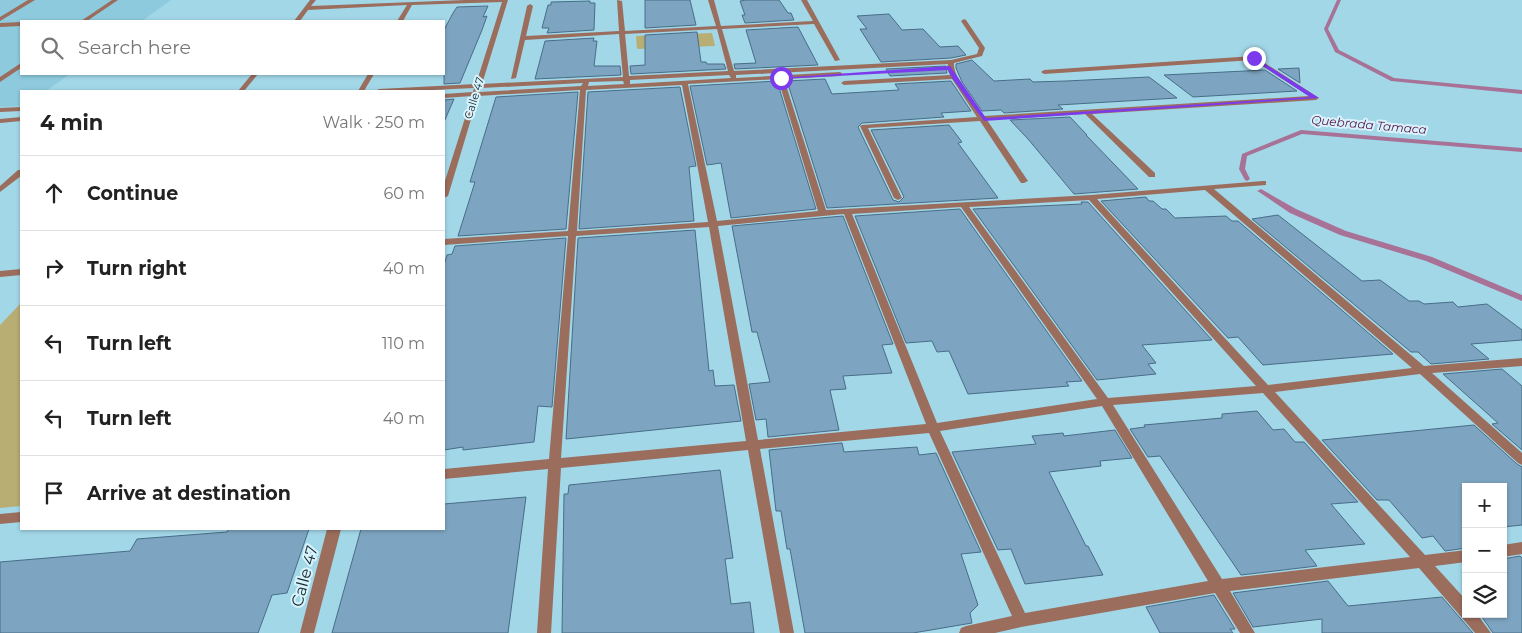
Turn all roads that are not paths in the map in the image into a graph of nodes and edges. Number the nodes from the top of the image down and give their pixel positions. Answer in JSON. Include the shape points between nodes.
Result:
{"nodes":[{"id":1,"x":32,"y":0,"type":"edge"},
{"id":2,"x":115,"y":0,"type":"edge"},
{"id":3,"x":313,"y":0,"type":"edge"},
{"id":4,"x":503,"y":0,"type":"edge"},
{"id":5,"x":711,"y":0,"type":"edge"},
{"id":6,"x":804,"y":0,"type":"edge"},
{"id":7,"x":619,"y":1,"type":"dead end"},
{"id":8,"x":410,"y":4,"type":"junction"},
{"id":9,"x":530,"y":6,"type":"dead end"},
{"id":10,"x":308,"y":8,"type":"junction"},
{"id":11,"x":0,"y":19,"type":"edge"},
{"id":12,"x":85,"y":20,"type":"edge"},
{"id":13,"x":298,"y":20,"type":"edge"},
{"id":14,"x":401,"y":20,"type":"edge"},
{"id":15,"x":964,"y":21,"type":"dead end"},
{"id":16,"x":817,"y":22,"type":"junction"},
{"id":17,"x":20,"y":24,"type":"edge"},
{"id":18,"x":0,"y":26,"type":"edge"},
{"id":19,"x":718,"y":27,"type":"junction"},
{"id":20,"x":620,"y":33,"type":"junction"},
{"id":21,"x":522,"y":38,"type":"junction"},
{"id":22,"x":837,"y":60,"type":"dead end"},
{"id":23,"x":951,"y":65,"type":"junction"},
{"id":24,"x":20,"y":67,"type":"edge"},
{"id":25,"x":732,"y":72,"type":"junction"},
{"id":26,"x":1044,"y":72,"type":"dead end"},
{"id":27,"x":254,"y":75,"type":"edge"},
{"id":28,"x":370,"y":75,"type":"edge"},
{"id":29,"x":954,"y":77,"type":"junction"},
{"id":30,"x":513,"y":78,"type":"dead end"},
{"id":31,"x":781,"y":78,"type":"junction"},
{"id":32,"x":0,"y":80,"type":"edge"},
{"id":33,"x":733,"y":80,"type":"junction"},
{"id":34,"x":627,"y":82,"type":"junction"},
{"id":35,"x":844,"y":83,"type":"dead end"},
{"id":36,"x":685,"y":84,"type":"junction"},
{"id":37,"x":585,"y":85,"type":"junction"},
{"id":38,"x":478,"y":86,"type":"junction"},
{"id":39,"x":242,"y":90,"type":"edge"},
{"id":40,"x":362,"y":90,"type":"edge"},
{"id":41,"x":400,"y":90,"type":"edge"},
{"id":42,"x":475,"y":94,"type":"junction"},
{"id":43,"x":445,"y":96,"type":"edge"},
{"id":44,"x":20,"y":109,"type":"edge"},
{"id":45,"x":0,"y":110,"type":"edge"},
{"id":46,"x":1088,"y":114,"type":"junction"},
{"id":47,"x":20,"y":119,"type":"edge"},
{"id":48,"x":0,"y":120,"type":"edge"},
{"id":49,"x":984,"y":120,"type":"junction"},
{"id":50,"x":20,"y":173,"type":"edge"},
{"id":51,"x":1152,"y":175,"type":"dead end"},
{"id":52,"x":1024,"y":181,"type":"dead end"},
{"id":53,"x":1263,"y":184,"type":"dead end"},
{"id":54,"x":1206,"y":187,"type":"junction"},
{"id":55,"x":0,"y":190,"type":"edge"},
{"id":56,"x":445,"y":193,"type":"edge"},
{"id":57,"x":1091,"y":197,"type":"junction"},
{"id":58,"x":898,"y":198,"type":"dead end"},
{"id":59,"x":964,"y":205,"type":"junction"},
{"id":60,"x":847,"y":212,"type":"junction"},
{"id":61,"x":823,"y":213,"type":"junction"},
{"id":62,"x":713,"y":224,"type":"junction"},
{"id":63,"x":571,"y":234,"type":"junction"},
{"id":64,"x":445,"y":242,"type":"edge"},
{"id":65,"x":20,"y":272,"type":"edge"},
{"id":66,"x":0,"y":274,"type":"edge"},
{"id":67,"x":1522,"y":362,"type":"edge"},
{"id":68,"x":1422,"y":370,"type":"junction"},
{"id":69,"x":1265,"y":389,"type":"junction"},
{"id":70,"x":1105,"y":402,"type":"junction"},
{"id":71,"x":932,"y":428,"type":"junction"},
{"id":72,"x":753,"y":444,"type":"junction"},
{"id":73,"x":1522,"y":460,"type":"edge"},
{"id":74,"x":555,"y":462,"type":"junction"},
{"id":75,"x":445,"y":474,"type":"edge"},
{"id":76,"x":20,"y":517,"type":"edge"},
{"id":77,"x":0,"y":519,"type":"edge"},
{"id":78,"x":334,"y":530,"type":"edge"},
{"id":79,"x":1522,"y":548,"type":"edge"},
{"id":80,"x":1507,"y":550,"type":"edge"},
{"id":81,"x":1462,"y":557,"type":"edge"},
{"id":82,"x":1423,"y":562,"type":"junction"},
{"id":83,"x":1218,"y":586,"type":"junction"},
{"id":84,"x":1462,"y":607,"type":"edge"},
{"id":85,"x":1471,"y":618,"type":"edge"},
{"id":86,"x":1021,"y":620,"type":"junction"},
{"id":87,"x":307,"y":633,"type":"edge"},
{"id":88,"x":544,"y":633,"type":"edge"},
{"id":89,"x":787,"y":633,"type":"edge"},
{"id":90,"x":966,"y":633,"type":"edge"},
{"id":91,"x":1248,"y":633,"type":"edge"},
{"id":92,"x":1484,"y":633,"type":"edge"}],
"edges":[{"from":1,"to":11,"type":"street"},
{"from":2,"to":12,"type":"street"},
{"from":3,"to":10,"type":"street"},
{"from":4,"to":8,"type":"street"},
{"from":4,"to":38,"type":"street","name":"Calle 47"},
{"from":5,"to":19,"type":"street"},
{"from":6,"to":16,"type":"street"},
{"from":7,"to":20,"type":"street"},
{"from":8,"to":10,"type":"street"},
{"from":8,"to":14,"type":"street"},
{"from":9,"to":21,"type":"street"},
{"from":10,"to":13,"type":"street"},
{"from":15,"to":23,"type":"street","via":[[982,48],[980,55]]},
{"from":16,"to":19,"type":"street"},
{"from":16,"to":22,"type":"street"},
{"from":17,"to":18,"type":"street"},
{"from":19,"to":20,"type":"street"},
{"from":19,"to":25,"type":"street"},
{"from":20,"to":21,"type":"street"},
{"from":20,"to":34,"type":"street"},
{"from":21,"to":30,"type":"street"},
{"from":23,"to":25,"type":"street"},
{"from":23,"to":29,"type":"street"},
{"from":23,"to":31,"type":"street"},
{"from":24,"to":32,"type":"street"},
{"from":25,"to":33,"type":"street"},
{"from":25,"to":34,"type":"street"},
{"from":26,"to":46,"type":"street","via":[[1254,58],[1316,98]]},
{"from":27,"to":39,"type":"street"},
{"from":28,"to":40,"type":"street"},
{"from":29,"to":35,"type":"street"},
{"from":29,"to":49,"type":"street"},
{"from":31,"to":33,"type":"street"},
{"from":31,"to":61,"type":"street"},
{"from":33,"to":36,"type":"street"},
{"from":34,"to":36,"type":"street"},
{"from":34,"to":37,"type":"street"},
{"from":36,"to":62,"type":"street"},
{"from":37,"to":38,"type":"street"},
{"from":37,"to":42,"type":"street"},
{"from":37,"to":63,"type":"street"},
{"from":38,"to":41,"type":"street"},
{"from":38,"to":42,"type":"street","name":"Calle 47"},
{"from":42,"to":43,"type":"street"},
{"from":42,"to":56,"type":"street","name":"Calle 47"},
{"from":44,"to":45,"type":"street"},
{"from":46,"to":49,"type":"street"},
{"from":46,"to":51,"type":"street"},
{"from":47,"to":48,"type":"street"},
{"from":49,"to":52,"type":"street"},
{"from":49,"to":58,"type":"street","via":[[864,126]]},
{"from":50,"to":55,"type":"street"},
{"from":53,"to":54,"type":"street"},
{"from":54,"to":57,"type":"street"},
{"from":54,"to":68,"type":"street"},
{"from":57,"to":59,"type":"street"},
{"from":57,"to":69,"type":"street"},
{"from":59,"to":60,"type":"street"},
{"from":59,"to":70,"type":"street"},
{"from":60,"to":61,"type":"street"},
{"from":60,"to":71,"type":"street"},
{"from":61,"to":62,"type":"street"},
{"from":62,"to":63,"type":"street"},
{"from":62,"to":72,"type":"street"},
{"from":63,"to":64,"type":"street"},
{"from":63,"to":74,"type":"street"},
{"from":65,"to":66,"type":"street"},
{"from":67,"to":68,"type":"street"},
{"from":68,"to":69,"type":"street"},
{"from":68,"to":73,"type":"street"},
{"from":69,"to":70,"type":"street"},
{"from":69,"to":82,"type":"street"},
{"from":70,"to":71,"type":"street"},
{"from":70,"to":83,"type":"street"},
{"from":71,"to":72,"type":"street"},
{"from":71,"to":86,"type":"street"},
{"from":72,"to":74,"type":"street"},
{"from":72,"to":89,"type":"street"},
{"from":74,"to":75,"type":"street"},
{"from":74,"to":88,"type":"street"},
{"from":76,"to":77,"type":"street"},
{"from":78,"to":87,"type":"street","name":"Calle 47"},
{"from":79,"to":80,"type":"street"},
{"from":81,"to":82,"type":"street"},
{"from":82,"to":83,"type":"street"},
{"from":82,"to":84,"type":"street"},
{"from":83,"to":86,"type":"street"},
{"from":83,"to":91,"type":"street"},
{"from":85,"to":92,"type":"street"},
{"from":86,"to":90,"type":"street"}]}
